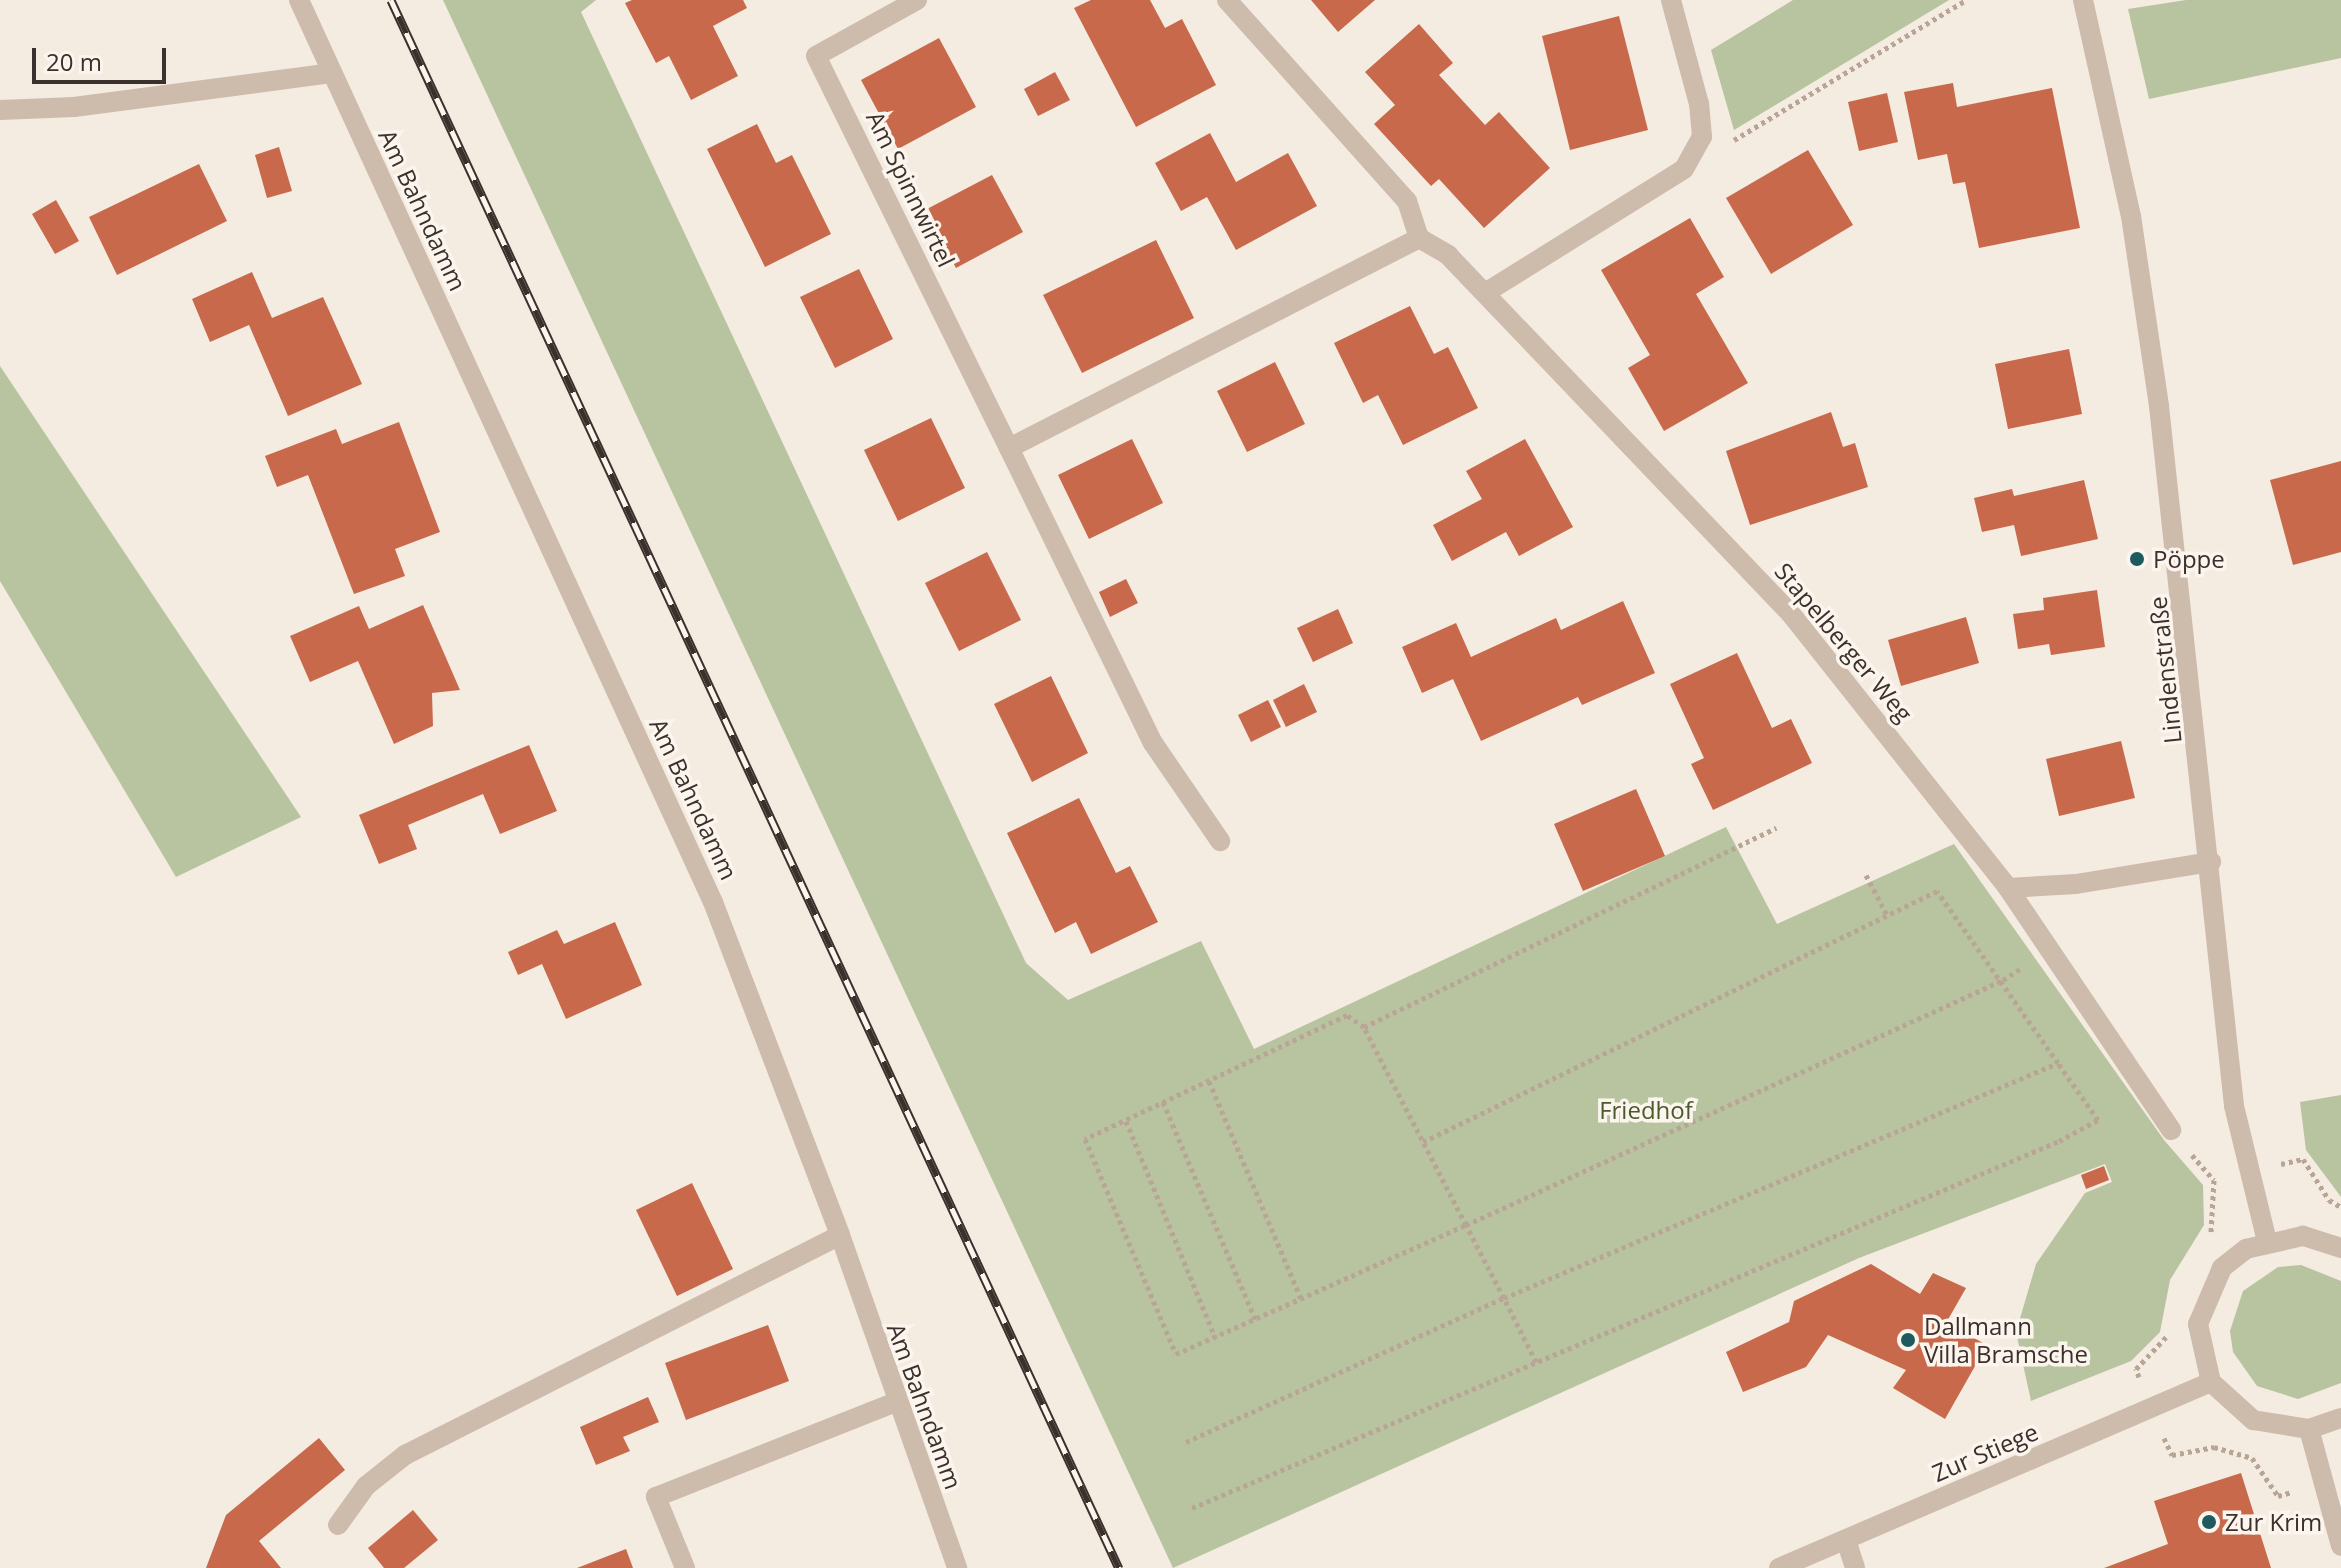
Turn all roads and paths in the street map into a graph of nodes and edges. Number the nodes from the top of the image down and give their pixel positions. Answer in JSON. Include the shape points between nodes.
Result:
{"nodes":[{"id":1,"x":299,"y":0,"type":"edge"},
{"id":2,"x":917,"y":0,"type":"edge"},
{"id":3,"x":1227,"y":0,"type":"edge"},
{"id":4,"x":1671,"y":0,"type":"edge"},
{"id":5,"x":1966,"y":0,"type":"edge"},
{"id":6,"x":2083,"y":0,"type":"edge"},
{"id":7,"x":331,"y":73,"type":"junction"},
{"id":8,"x":0,"y":110,"type":"edge"},
{"id":9,"x":1702,"y":137,"type":"junction"},
{"id":10,"x":1419,"y":238,"type":"junction"},
{"id":11,"x":1485,"y":293,"type":"junction"},
{"id":12,"x":1009,"y":448,"type":"junction"},
{"id":13,"x":1776,"y":828,"type":"dead end"},
{"id":14,"x":1220,"y":841,"type":"dead end"},
{"id":15,"x":2211,"y":862,"type":"junction"},
{"id":16,"x":1866,"y":875,"type":"dead end"},
{"id":17,"x":2008,"y":888,"type":"junction"},
{"id":18,"x":1887,"y":915,"type":"junction"},
{"id":19,"x":2049,"y":947,"type":"junction"},
{"id":20,"x":2003,"y":980,"type":"junction"},
{"id":21,"x":1364,"y":1027,"type":"junction"},
{"id":22,"x":2058,"y":1063,"type":"junction"},
{"id":23,"x":1209,"y":1081,"type":"junction"},
{"id":24,"x":1163,"y":1102,"type":"junction"},
{"id":25,"x":1126,"y":1121,"type":"junction"},
{"id":26,"x":2171,"y":1130,"type":"dead end"},
{"id":27,"x":1423,"y":1142,"type":"junction"},
{"id":28,"x":2303,"y":1159,"type":"dead end"},
{"id":29,"x":2341,"y":1207,"type":"edge"},
{"id":30,"x":1466,"y":1225,"type":"junction"},
{"id":31,"x":840,"y":1235,"type":"junction"},
{"id":32,"x":2267,"y":1241,"type":"junction"},
{"id":33,"x":2341,"y":1248,"type":"edge"},
{"id":34,"x":1504,"y":1298,"type":"junction"},
{"id":35,"x":1301,"y":1299,"type":"junction"},
{"id":36,"x":1255,"y":1319,"type":"junction"},
{"id":37,"x":1215,"y":1337,"type":"junction"},
{"id":38,"x":1536,"y":1362,"type":"junction"},
{"id":39,"x":2211,"y":1382,"type":"junction"},
{"id":40,"x":894,"y":1403,"type":"junction"},
{"id":41,"x":2341,"y":1418,"type":"edge"},
{"id":42,"x":2309,"y":1429,"type":"junction"},
{"id":43,"x":1186,"y":1442,"type":"dead end"},
{"id":44,"x":2172,"y":1455,"type":"dead end"},
{"id":45,"x":2278,"y":1496,"type":"dead end"},
{"id":46,"x":1192,"y":1508,"type":"dead end"},
{"id":47,"x":338,"y":1525,"type":"dead end"},
{"id":48,"x":1846,"y":1540,"type":"junction"},
{"id":49,"x":2341,"y":1546,"type":"edge"},
{"id":50,"x":685,"y":1568,"type":"edge"},
{"id":51,"x":957,"y":1568,"type":"edge"},
{"id":52,"x":1779,"y":1568,"type":"edge"},
{"id":53,"x":1855,"y":1568,"type":"edge"}],
"edges":[{"from":1,"to":7,"type":"street","name":"Am Bahndamm"},
{"from":2,"to":12,"type":"street","name":"Am Spinnwirtel","via":[[816,56]]},
{"from":3,"to":10,"type":"street","via":[[1407,201]]},
{"from":4,"to":9,"type":"street"},
{"from":5,"to":9,"type":"path","via":[[1731,142]]},
{"from":6,"to":15,"type":"street","name":"Lindenstraße","via":[[2131,216],[2159,406]]},
{"from":7,"to":8,"type":"street","via":[[74,107]]},
{"from":7,"to":31,"type":"street","name":"Am Bahndamm","via":[[713,902]]},
{"from":9,"to":11,"type":"street","via":[[1684,169]]},
{"from":10,"to":11,"type":"street","name":"Stapelberger Weg","via":[[1448,255]]},
{"from":10,"to":12,"type":"street"},
{"from":11,"to":17,"type":"street","name":"Stapelberger Weg","via":[[1791,614]]},
{"from":12,"to":14,"type":"street","name":"Am Spinnwirtel","via":[[1153,743]]},
{"from":13,"to":21,"type":"path"},
{"from":15,"to":17,"type":"street","via":[[2076,884]]},
{"from":15,"to":32,"type":"street","name":"Lindenstraße","via":[[2234,1106]]},
{"from":16,"to":18,"type":"path"},
{"from":17,"to":19,"type":"street","name":"Stapelberger Weg"},
{"from":18,"to":20,"type":"path","via":[[1937,891]]},
{"from":18,"to":27,"type":"path"},
{"from":19,"to":20,"type":"path"},
{"from":19,"to":26,"type":"street","name":"Stapelberger Weg"},
{"from":20,"to":22,"type":"path"},
{"from":20,"to":30,"type":"path"},
{"from":21,"to":23,"type":"path","via":[[1347,1015]]},
{"from":21,"to":27,"type":"path"},
{"from":22,"to":34,"type":"path"},
{"from":22,"to":38,"type":"path","via":[[2098,1120]]},
{"from":23,"to":24,"type":"path"},
{"from":23,"to":35,"type":"path"},
{"from":24,"to":25,"type":"path"},
{"from":24,"to":36,"type":"path"},
{"from":25,"to":37,"type":"path"},
{"from":25,"to":37,"type":"path","via":[[1085,1139],[1176,1354]]},
{"from":27,"to":30,"type":"path"},
{"from":28,"to":29,"type":"path","via":[[2329,1200]]},
{"from":30,"to":34,"type":"path"},
{"from":30,"to":35,"type":"path"},
{"from":31,"to":40,"type":"street","name":"Am Bahndamm"},
{"from":31,"to":47,"type":"street","via":[[405,1455],[366,1486]]},
{"from":32,"to":33,"type":"street","via":[[2303,1236]]},
{"from":32,"to":39,"type":"street","via":[[2222,1268],[2206,1294],[2199,1339]]},
{"from":34,"to":38,"type":"path"},
{"from":34,"to":43,"type":"path"},
{"from":35,"to":36,"type":"path"},
{"from":36,"to":37,"type":"path"},
{"from":38,"to":46,"type":"path"},
{"from":39,"to":42,"type":"street","via":[[2253,1420]]},
{"from":39,"to":48,"type":"street","name":"Zur Stiege"},
{"from":40,"to":50,"type":"street","via":[[656,1497]]},
{"from":40,"to":51,"type":"street","name":"Am Bahndamm"},
{"from":41,"to":42,"type":"street"},
{"from":42,"to":49,"type":"street"},
{"from":44,"to":45,"type":"path","via":[[2214,1447],[2252,1458]]},
{"from":48,"to":52,"type":"street","name":"Zur Stiege"},
{"from":48,"to":53,"type":"street"}]}
